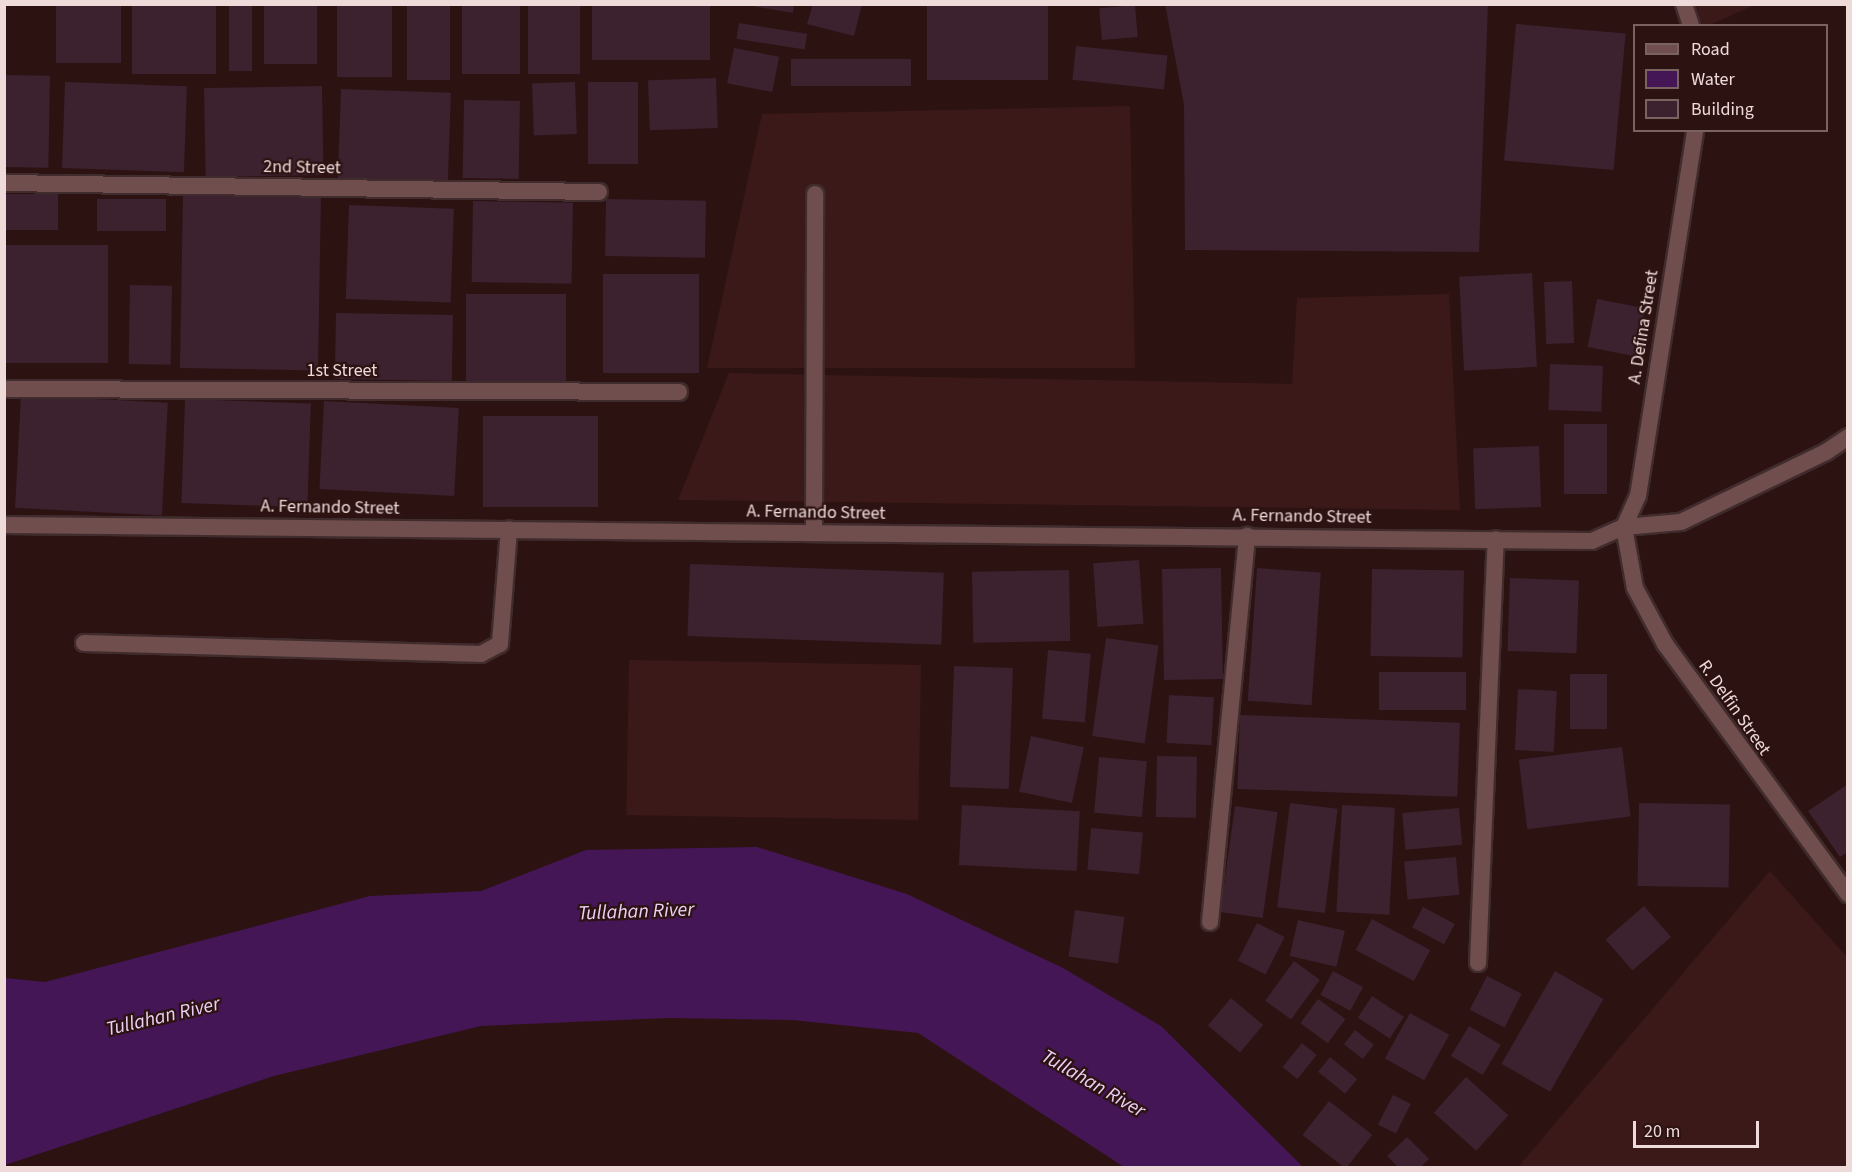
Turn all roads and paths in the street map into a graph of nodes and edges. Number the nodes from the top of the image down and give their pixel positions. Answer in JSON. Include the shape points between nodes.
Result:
{"nodes":[{"id":1,"x":1684,"y":4,"type":"edge"},
{"id":2,"x":1690,"y":24,"type":"edge"},
{"id":3,"x":1695,"y":132,"type":"edge"},
{"id":4,"x":4,"y":183,"type":"edge"},
{"id":5,"x":599,"y":192,"type":"dead end"},
{"id":6,"x":815,"y":194,"type":"dead end"},
{"id":7,"x":4,"y":389,"type":"edge"},
{"id":8,"x":680,"y":392,"type":"dead end"},
{"id":9,"x":1848,"y":437,"type":"edge"},
{"id":10,"x":4,"y":525,"type":"edge"},
{"id":11,"x":1624,"y":527,"type":"junction"},
{"id":12,"x":509,"y":529,"type":"junction"},
{"id":13,"x":814,"y":532,"type":"junction"},
{"id":14,"x":1247,"y":536,"type":"junction"},
{"id":15,"x":1496,"y":539,"type":"junction"},
{"id":16,"x":84,"y":643,"type":"dead end"},
{"id":17,"x":1848,"y":894,"type":"edge"},
{"id":18,"x":1210,"y":921,"type":"dead end"},
{"id":19,"x":1478,"y":963,"type":"dead end"}],
"edges":[{"from":1,"to":2,"type":"street"},
{"from":3,"to":11,"type":"street","name":"A. Defina Street","via":[[1638,496]]},
{"from":4,"to":5,"type":"street","name":"2nd Street"},
{"from":6,"to":13,"type":"street"},
{"from":7,"to":8,"type":"street","name":"1st Street"},
{"from":9,"to":11,"type":"street","name":"A. Fernando Street","via":[[1826,452],[1681,522]]},
{"from":10,"to":12,"type":"street","name":"A. Fernando Street"},
{"from":11,"to":15,"type":"street","name":"A. Fernando Street","via":[[1592,541]]},
{"from":11,"to":17,"type":"street","name":"R. Delfin Street","via":[[1635,588],[1665,644]]},
{"from":12,"to":13,"type":"street","name":"A. Fernando Street"},
{"from":12,"to":16,"type":"street","via":[[505,625],[500,644],[481,654]]},
{"from":13,"to":14,"type":"street","name":"A. Fernando Street"},
{"from":14,"to":15,"type":"street","name":"A. Fernando Street"},
{"from":14,"to":18,"type":"street"},
{"from":15,"to":19,"type":"street"}]}
